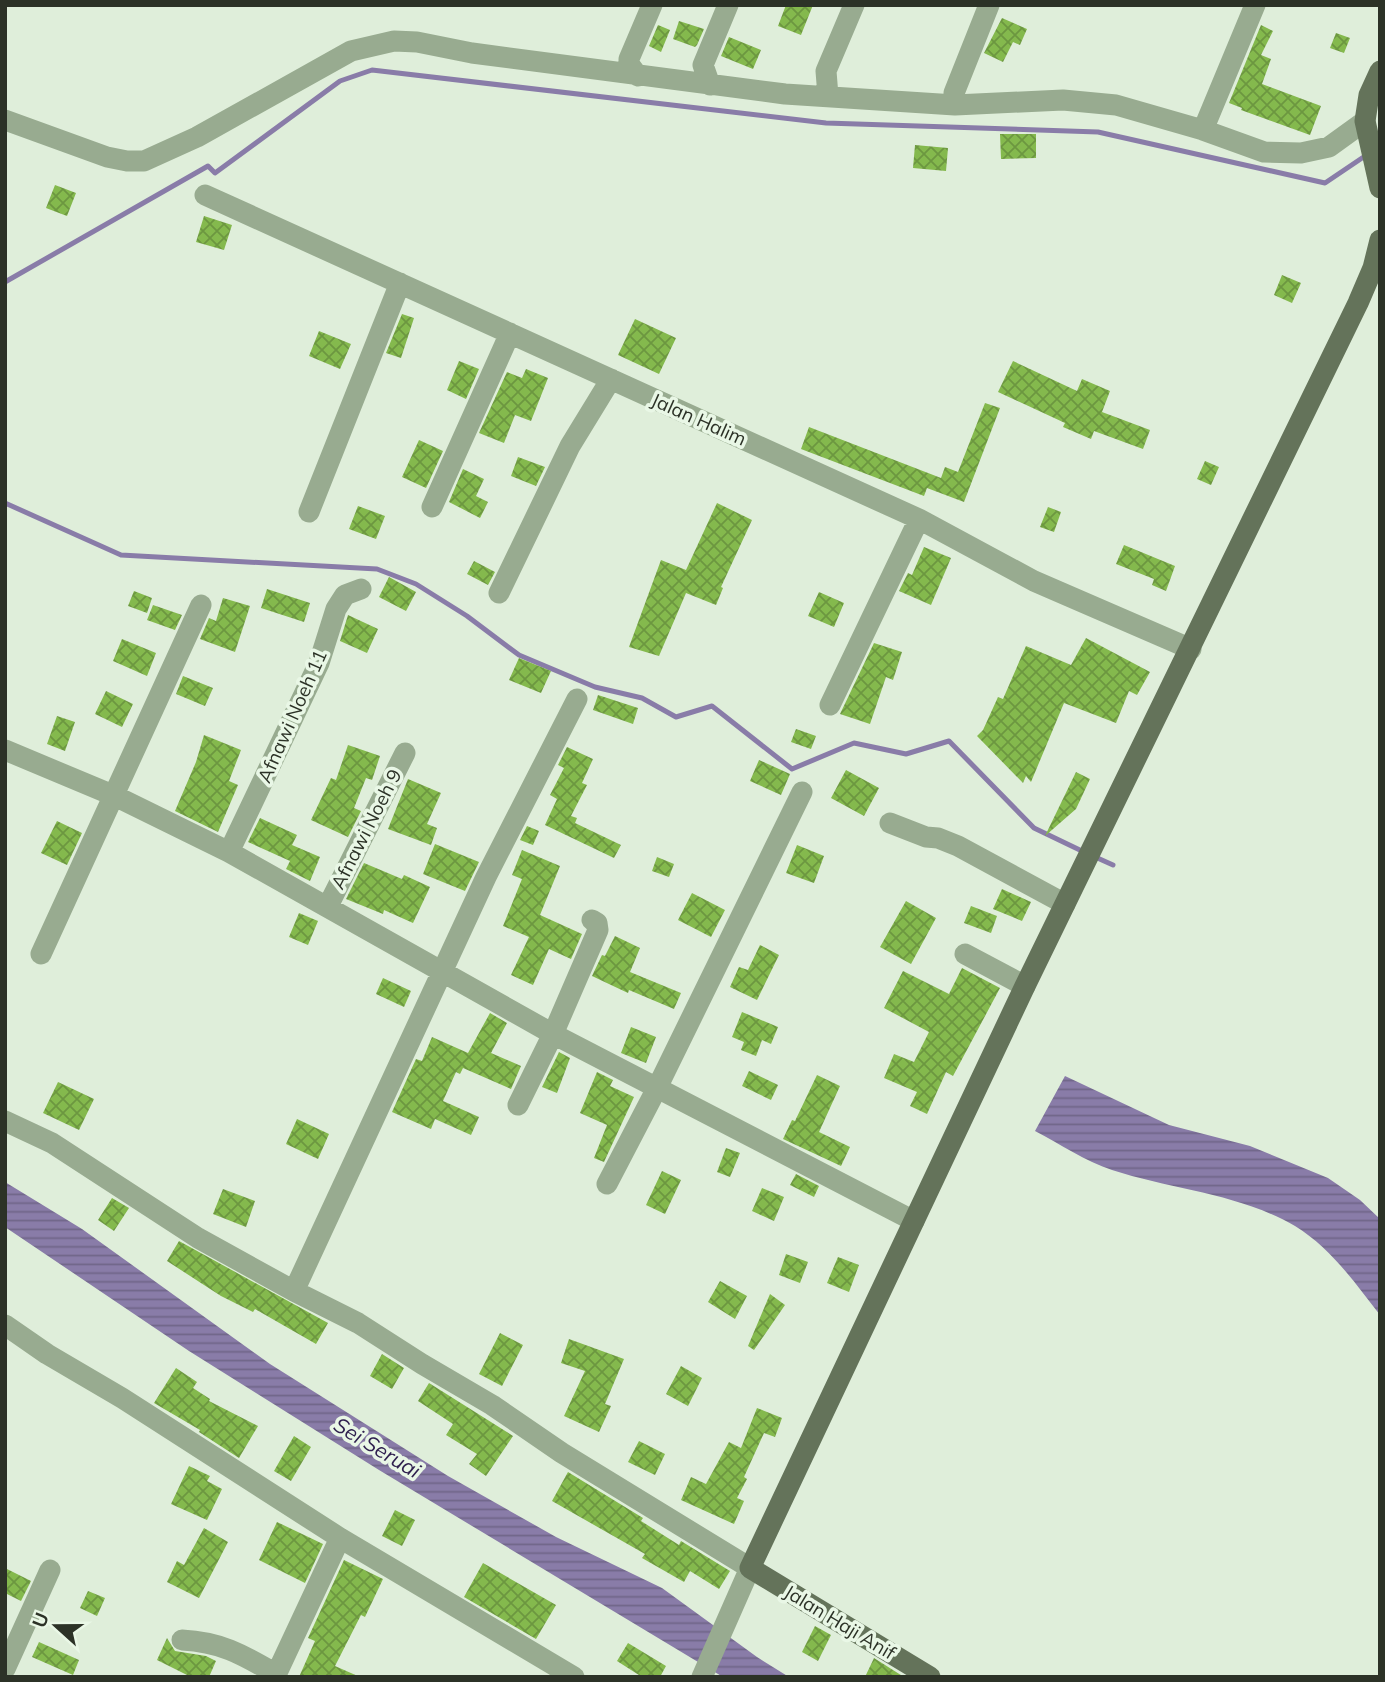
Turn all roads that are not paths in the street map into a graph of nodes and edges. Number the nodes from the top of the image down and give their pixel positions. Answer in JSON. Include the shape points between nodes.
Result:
{"nodes":[{"id":1,"x":652,"y":5,"type":"edge"},
{"id":2,"x":728,"y":5,"type":"edge"},
{"id":3,"x":854,"y":5,"type":"edge"},
{"id":4,"x":989,"y":5,"type":"edge"},
{"id":5,"x":1255,"y":5,"type":"edge"},
{"id":6,"x":1380,"y":71,"type":"edge"},
{"id":7,"x":638,"y":76,"type":"junction"},
{"id":8,"x":710,"y":85,"type":"junction"},
{"id":9,"x":828,"y":96,"type":"junction"},
{"id":10,"x":955,"y":105,"type":"junction"},
{"id":11,"x":5,"y":120,"type":"edge"},
{"id":12,"x":1367,"y":127,"type":"junction"},
{"id":13,"x":1203,"y":130,"type":"junction"},
{"id":14,"x":1378,"y":178,"type":"edge"},
{"id":15,"x":205,"y":195,"type":"dead end"},
{"id":16,"x":1380,"y":240,"type":"edge"},
{"id":17,"x":400,"y":283,"type":"junction"},
{"id":18,"x":510,"y":333,"type":"junction"},
{"id":19,"x":611,"y":379,"type":"junction"},
{"id":20,"x":432,"y":507,"type":"dead end"},
{"id":21,"x":309,"y":512,"type":"dead end"},
{"id":22,"x":919,"y":519,"type":"junction"},
{"id":23,"x":361,"y":589,"type":"dead end"},
{"id":24,"x":499,"y":593,"type":"dead end"},
{"id":25,"x":201,"y":605,"type":"dead end"},
{"id":26,"x":1191,"y":649,"type":"junction"},
{"id":27,"x":577,"y":699,"type":"dead end"},
{"id":28,"x":830,"y":705,"type":"dead end"},
{"id":29,"x":5,"y":750,"type":"edge"},
{"id":30,"x":405,"y":753,"type":"dead end"},
{"id":31,"x":802,"y":792,"type":"dead end"},
{"id":32,"x":115,"y":796,"type":"junction"},
{"id":33,"x":890,"y":822,"type":"dead end"},
{"id":34,"x":229,"y":852,"type":"junction"},
{"id":35,"x":1065,"y":904,"type":"junction"},
{"id":36,"x":328,"y":906,"type":"junction"},
{"id":37,"x":592,"y":920,"type":"dead end"},
{"id":38,"x":41,"y":954,"type":"dead end"},
{"id":39,"x":965,"y":954,"type":"dead end"},
{"id":40,"x":441,"y":971,"type":"junction"},
{"id":41,"x":1025,"y":986,"type":"junction"},
{"id":42,"x":553,"y":1034,"type":"junction"},
{"id":43,"x":657,"y":1088,"type":"junction"},
{"id":44,"x":518,"y":1105,"type":"dead end"},
{"id":45,"x":5,"y":1121,"type":"edge"},
{"id":46,"x":607,"y":1184,"type":"dead end"},
{"id":47,"x":914,"y":1222,"type":"junction"},
{"id":48,"x":294,"y":1291,"type":"junction"},
{"id":49,"x":5,"y":1325,"type":"edge"},
{"id":50,"x":341,"y":1538,"type":"junction"},
{"id":51,"x":751,"y":1568,"type":"junction"},
{"id":52,"x":50,"y":1570,"type":"dead end"},
{"id":53,"x":182,"y":1640,"type":"dead end"},
{"id":54,"x":5,"y":1669,"type":"edge"},
{"id":55,"x":276,"y":1675,"type":"edge"},
{"id":56,"x":574,"y":1677,"type":"edge"},
{"id":57,"x":702,"y":1677,"type":"edge"},
{"id":58,"x":930,"y":1677,"type":"edge"}],
"edges":[{"from":1,"to":7,"type":"street","via":[[629,59]]},
{"from":2,"to":8,"type":"street","via":[[703,65]]},
{"from":3,"to":9,"type":"street","via":[[826,71]]},
{"from":4,"to":10,"type":"street","via":[[954,93]]},
{"from":5,"to":13,"type":"street"},
{"from":6,"to":12,"type":"main road","via":[[1369,95]]},
{"from":7,"to":8,"type":"street"},
{"from":7,"to":11,"type":"street","via":[[394,41],[351,51],[144,161],[107,157]]},
{"from":8,"to":9,"type":"street"},
{"from":9,"to":10,"type":"street"},
{"from":10,"to":13,"type":"street","via":[[1063,100],[1116,105]]},
{"from":12,"to":13,"type":"street","via":[[1329,147],[1301,153],[1264,152]]},
{"from":12,"to":14,"type":"main road"},
{"from":15,"to":17,"type":"street","name":"Jalan Halim"},
{"from":16,"to":26,"type":"main road","via":[[1358,303]]},
{"from":17,"to":18,"type":"street","name":"Jalan Halim"},
{"from":17,"to":21,"type":"street"},
{"from":18,"to":19,"type":"street","name":"Jalan Halim"},
{"from":18,"to":20,"type":"street"},
{"from":19,"to":22,"type":"street","name":"Jalan Halim"},
{"from":19,"to":24,"type":"street","via":[[570,446]]},
{"from":22,"to":26,"type":"street","name":"Jalan Halim","via":[[1034,581]]},
{"from":22,"to":28,"type":"street"},
{"from":23,"to":34,"type":"street","name":"Afnawi Noeh 11","via":[[345,595],[336,609],[319,663]]},
{"from":25,"to":32,"type":"street"},
{"from":26,"to":35,"type":"main road"},
{"from":27,"to":40,"type":"street"},
{"from":29,"to":32,"type":"street"},
{"from":30,"to":36,"type":"street","name":"Afnawi Noeh 9"},
{"from":31,"to":43,"type":"street"},
{"from":32,"to":34,"type":"street"},
{"from":32,"to":38,"type":"street"},
{"from":33,"to":35,"type":"street","via":[[958,846]]},
{"from":34,"to":36,"type":"street"},
{"from":35,"to":41,"type":"main road"},
{"from":36,"to":40,"type":"street"},
{"from":37,"to":42,"type":"street","via":[[598,930]]},
{"from":39,"to":41,"type":"street"},
{"from":40,"to":42,"type":"street"},
{"from":40,"to":48,"type":"street"},
{"from":41,"to":47,"type":"main road"},
{"from":42,"to":43,"type":"street"},
{"from":42,"to":44,"type":"street"},
{"from":43,"to":46,"type":"street"},
{"from":43,"to":47,"type":"street"},
{"from":45,"to":48,"type":"street","via":[[51,1143],[198,1238]]},
{"from":47,"to":51,"type":"main road"},
{"from":48,"to":51,"type":"street","via":[[358,1323]]},
{"from":49,"to":50,"type":"street"},
{"from":50,"to":55,"type":"street"},
{"from":50,"to":56,"type":"street"},
{"from":51,"to":57,"type":"street"},
{"from":51,"to":58,"type":"main road","name":"Jalan Haji Anif"},
{"from":52,"to":54,"type":"street"},
{"from":53,"to":55,"type":"street","via":[[219,1644]]}]}
